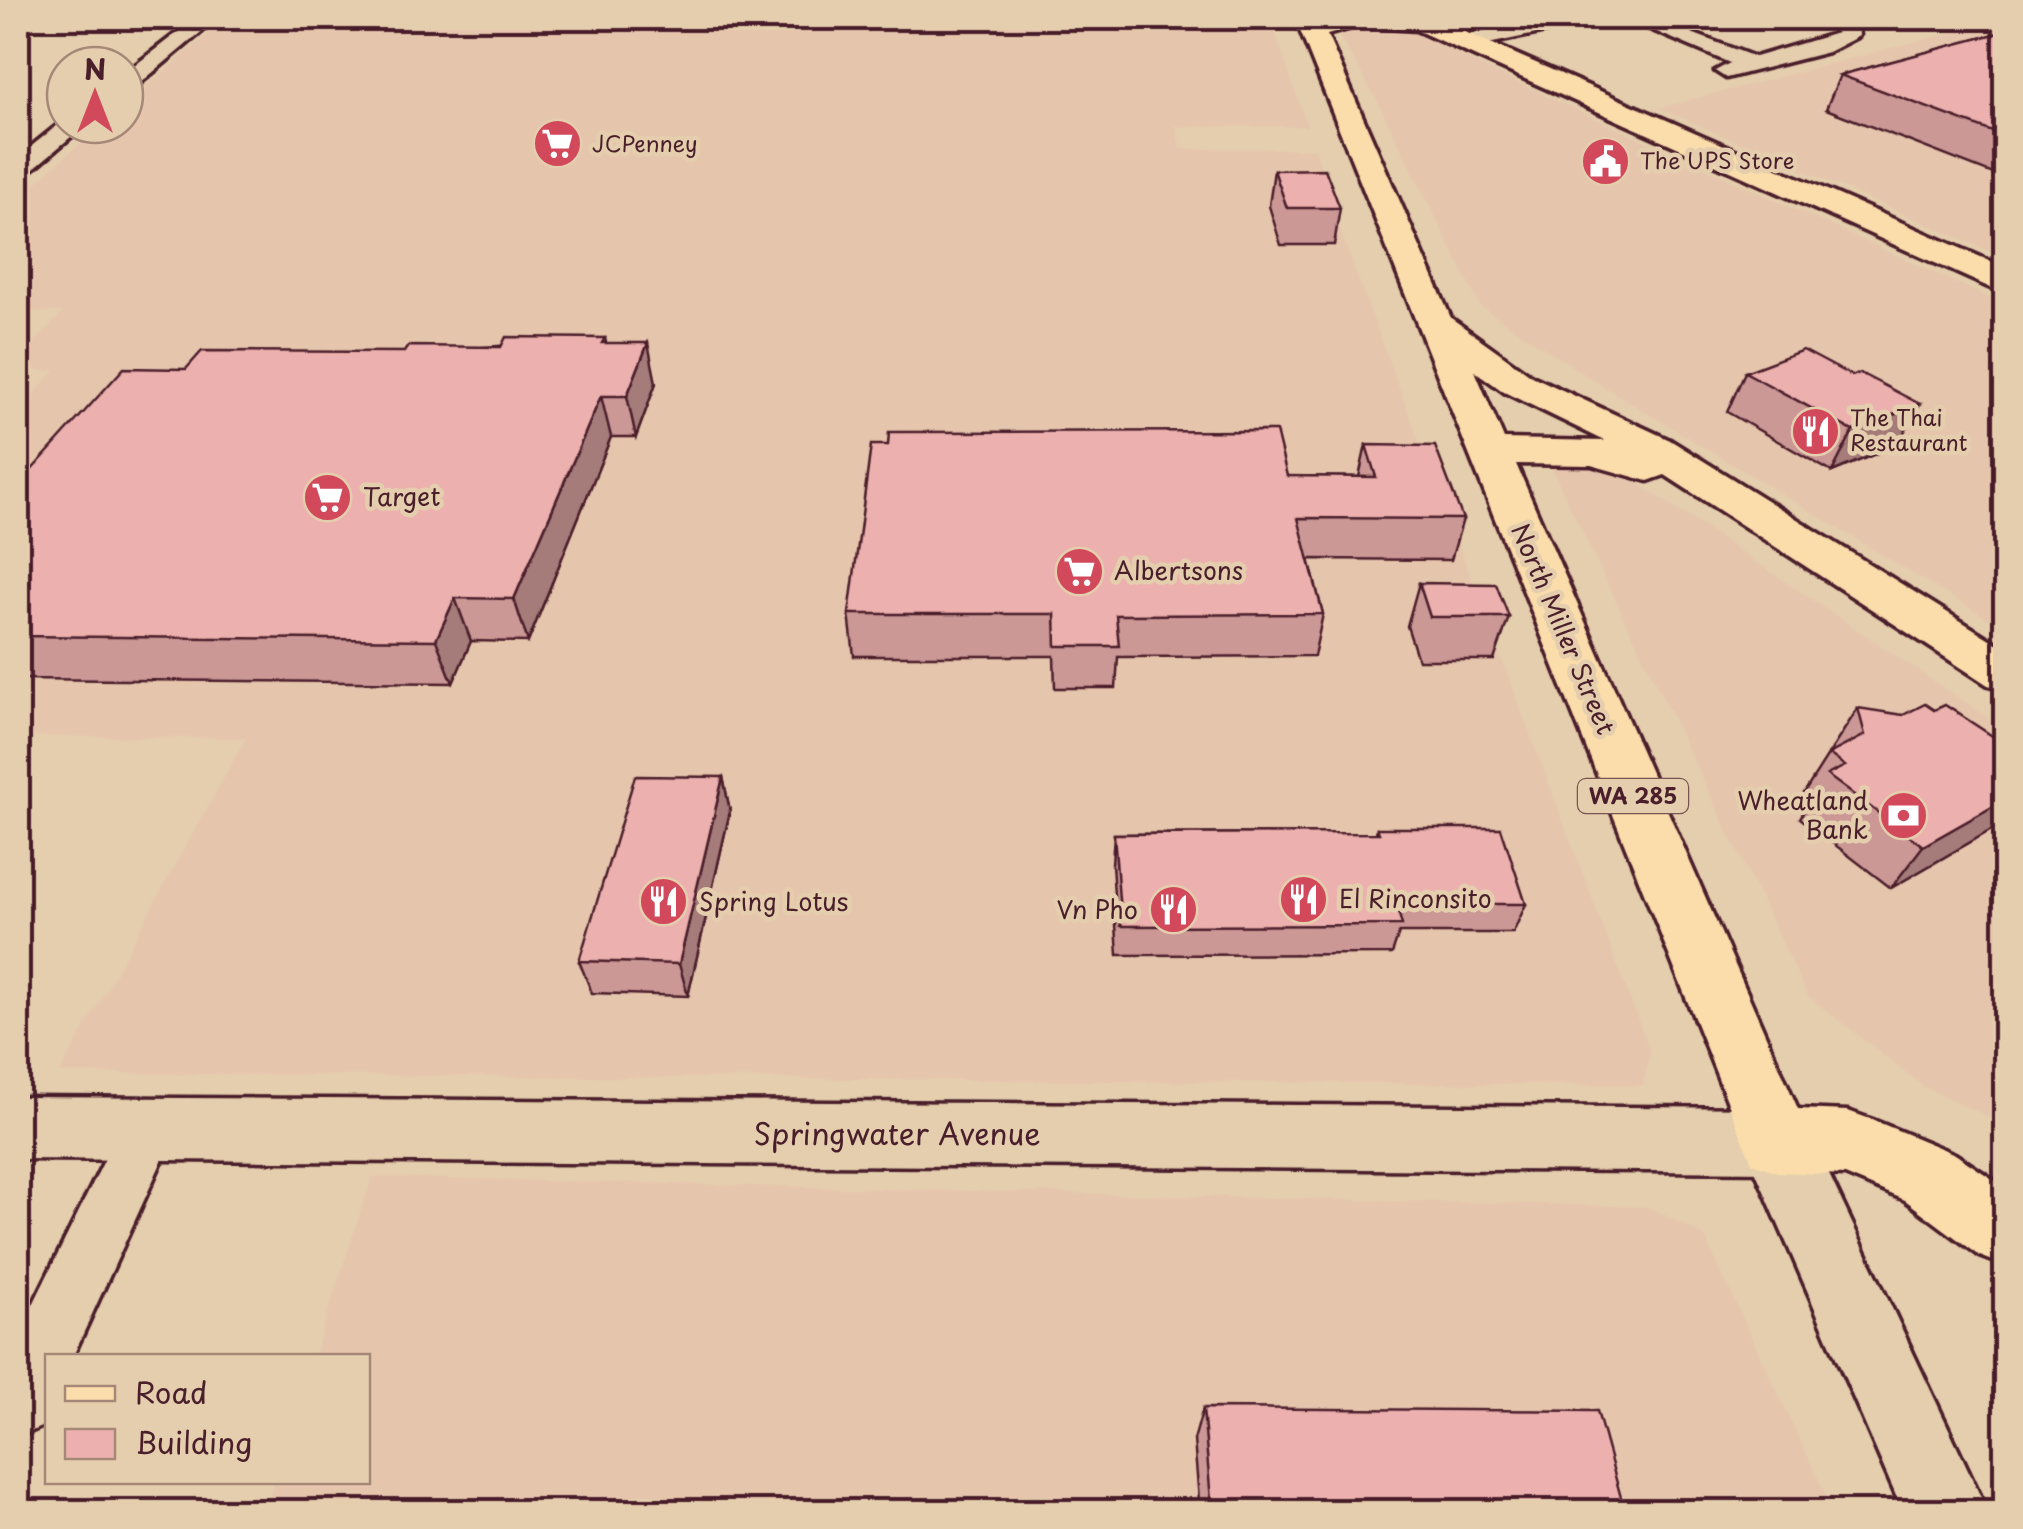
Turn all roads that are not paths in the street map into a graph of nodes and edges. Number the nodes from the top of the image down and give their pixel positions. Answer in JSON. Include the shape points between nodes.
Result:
{"nodes":[{"id":1,"x":208,"y":18,"type":"edge"},
{"id":2,"x":1584,"y":18,"type":"edge"},
{"id":3,"x":1634,"y":18,"type":"edge"},
{"id":4,"x":1832,"y":18,"type":"edge"},
{"id":5,"x":1417,"y":20,"type":"edge"},
{"id":6,"x":1309,"y":24,"type":"edge"},
{"id":7,"x":1464,"y":42,"type":"junction"},
{"id":8,"x":1753,"y":64,"type":"junction"},
{"id":9,"x":145,"y":68,"type":"edge"},
{"id":10,"x":1726,"y":70,"type":"dead end"},
{"id":11,"x":45,"y":133,"type":"edge"},
{"id":12,"x":18,"y":136,"type":"edge"},
{"id":13,"x":48,"y":145,"type":"edge"},
{"id":14,"x":18,"y":169,"type":"edge"},
{"id":15,"x":2006,"y":281,"type":"edge"},
{"id":16,"x":1435,"y":324,"type":"junction"},
{"id":17,"x":1489,"y":452,"type":"junction"},
{"id":18,"x":1763,"y":520,"type":"junction"},
{"id":19,"x":2006,"y":673,"type":"edge"},
{"id":20,"x":18,"y":1128,"type":"edge"},
{"id":21,"x":148,"y":1130,"type":"junction"},
{"id":22,"x":1777,"y":1140,"type":"junction"},
{"id":23,"x":2006,"y":1232,"type":"edge"},
{"id":24,"x":18,"y":1404,"type":"edge"},
{"id":25,"x":1946,"y":1512,"type":"edge"}],
"edges":[{"from":1,"to":9,"type":"street"},
{"from":2,"to":7,"type":"street"},
{"from":3,"to":8,"type":"street"},
{"from":4,"to":8,"type":"street","via":[[1847,26],[1848,36]]},
{"from":5,"to":6,"type":"main road"},
{"from":5,"to":7,"type":"main road"},
{"from":6,"to":16,"type":"main road","name":"North Miller Street","number":"WA 285"},
{"from":7,"to":15,"type":"main road"},
{"from":8,"to":10,"type":"street"},
{"from":11,"to":12,"type":"street"},
{"from":13,"to":14,"type":"street"},
{"from":16,"to":17,"type":"main road","name":"North Miller Street","number":"WA 285"},
{"from":16,"to":18,"type":"main road","via":[[1518,384],[1656,449]]},
{"from":17,"to":18,"type":"main road","via":[[1630,458]]},
{"from":17,"to":22,"type":"main road","name":"North Miller Street","number":"WA 285"},
{"from":18,"to":19,"type":"main road"},
{"from":20,"to":21,"type":"street","name":"Springwater Avenue"},
{"from":21,"to":22,"type":"street","name":"Springwater Avenue"},
{"from":21,"to":24,"type":"street"},
{"from":22,"to":23,"type":"main road","via":[[1848,1143],[1930,1177]]},
{"from":22,"to":25,"type":"street","name":"North Miller Street"}]}
